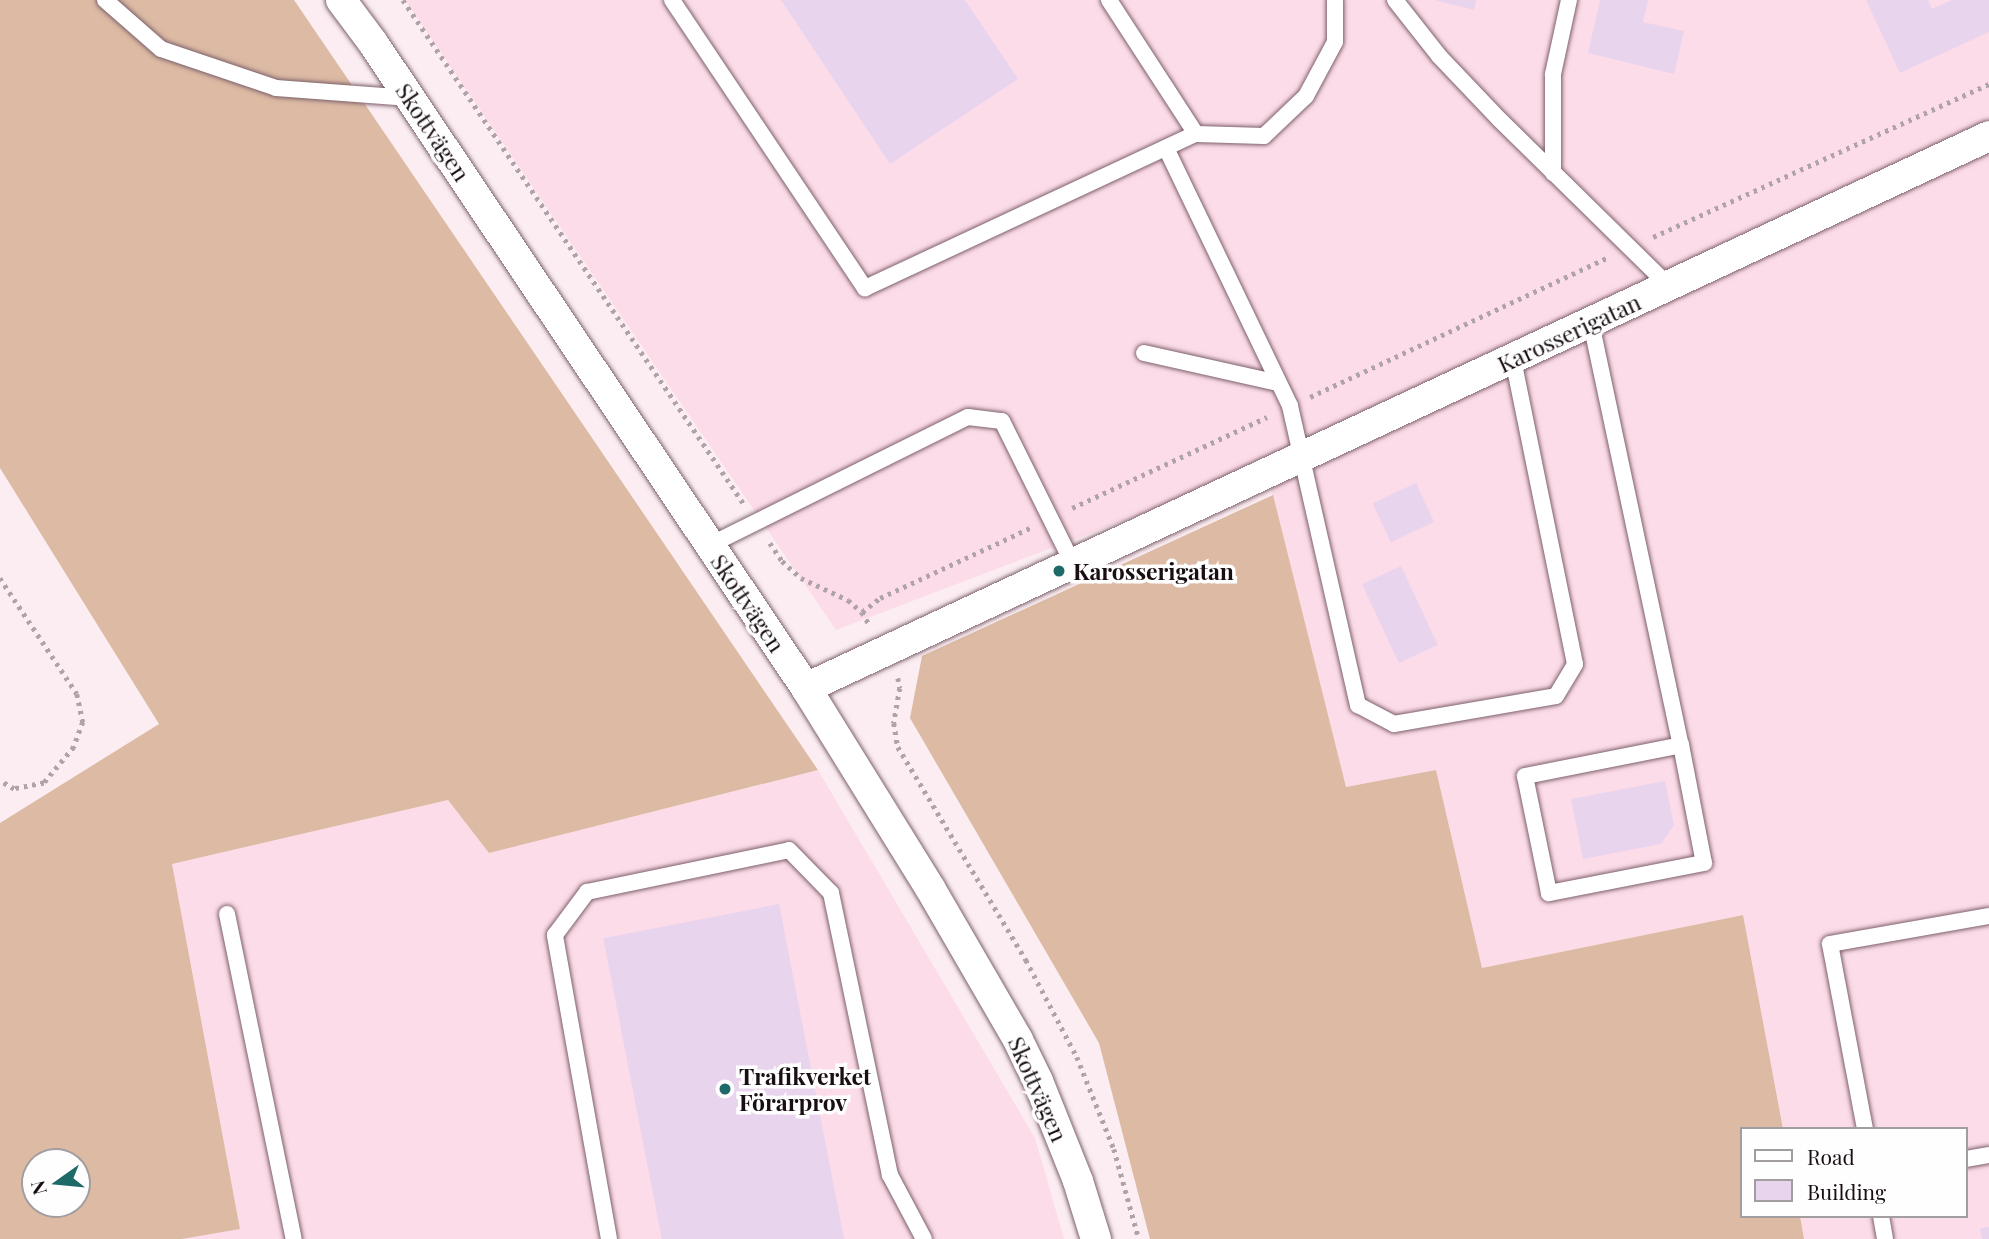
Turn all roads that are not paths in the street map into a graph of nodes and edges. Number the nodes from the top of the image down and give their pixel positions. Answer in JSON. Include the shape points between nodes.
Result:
{"nodes":[{"id":1,"x":106,"y":0,"type":"edge"},
{"id":2,"x":341,"y":0,"type":"edge"},
{"id":3,"x":672,"y":0,"type":"edge"},
{"id":4,"x":1109,"y":0,"type":"edge"},
{"id":5,"x":1335,"y":0,"type":"edge"},
{"id":6,"x":1395,"y":0,"type":"edge"},
{"id":7,"x":1569,"y":0,"type":"edge"},
{"id":8,"x":410,"y":98,"type":"junction"},
{"id":9,"x":1196,"y":134,"type":"junction"},
{"id":10,"x":1989,"y":135,"type":"edge"},
{"id":11,"x":1166,"y":148,"type":"junction"},
{"id":12,"x":1553,"y":173,"type":"junction"},
{"id":13,"x":1670,"y":286,"type":"junction"},
{"id":14,"x":1591,"y":323,"type":"junction"},
{"id":15,"x":1144,"y":353,"type":"dead end"},
{"id":16,"x":1513,"y":360,"type":"junction"},
{"id":17,"x":1278,"y":383,"type":"junction"},
{"id":18,"x":1301,"y":458,"type":"junction"},
{"id":19,"x":710,"y":545,"type":"junction"},
{"id":20,"x":1073,"y":564,"type":"junction"},
{"id":21,"x":806,"y":688,"type":"junction"},
{"id":22,"x":1681,"y":745,"type":"junction"},
{"id":23,"x":227,"y":914,"type":"dead end"},
{"id":24,"x":1989,"y":916,"type":"edge"},
{"id":25,"x":1865,"y":1127,"type":"edge"},
{"id":26,"x":1989,"y":1155,"type":"edge"},
{"id":27,"x":1968,"y":1159,"type":"edge"},
{"id":28,"x":1881,"y":1218,"type":"edge"},
{"id":29,"x":294,"y":1239,"type":"edge"},
{"id":30,"x":609,"y":1239,"type":"edge"},
{"id":31,"x":924,"y":1239,"type":"edge"},
{"id":32,"x":1096,"y":1239,"type":"edge"},
{"id":33,"x":1885,"y":1239,"type":"edge"}],
"edges":[{"from":1,"to":8,"type":"lane","via":[[161,48],[276,88]]},
{"from":2,"to":8,"type":"street","name":"Skottvägen"},
{"from":3,"to":11,"type":"lane","via":[[865,289]]},
{"from":4,"to":9,"type":"lane"},
{"from":5,"to":9,"type":"lane","via":[[1335,42],[1307,96],[1264,136]]},
{"from":6,"to":12,"type":"lane","via":[[1439,56]]},
{"from":7,"to":12,"type":"lane","via":[[1553,74]]},
{"from":8,"to":19,"type":"street","name":"Skottvägen"},
{"from":9,"to":11,"type":"lane"},
{"from":10,"to":13,"type":"street","name":"Karosserigatan"},
{"from":11,"to":17,"type":"lane"},
{"from":12,"to":13,"type":"lane"},
{"from":13,"to":14,"type":"street","name":"Karosserigatan"},
{"from":14,"to":16,"type":"street","name":"Karosserigatan"},
{"from":14,"to":22,"type":"lane"},
{"from":15,"to":17,"type":"lane"},
{"from":16,"to":18,"type":"street","name":"Karosserigatan"},
{"from":16,"to":18,"type":"lane","via":[[1575,664],[1556,696],[1394,724],[1358,705]]},
{"from":17,"to":18,"type":"lane","via":[[1290,406]]},
{"from":18,"to":20,"type":"street","name":"Karosserigatan"},
{"from":19,"to":20,"type":"lane","via":[[968,417],[1002,421]]},
{"from":19,"to":21,"type":"street","name":"Skottvägen"},
{"from":20,"to":21,"type":"street","name":"Karosserigatan"},
{"from":21,"to":32,"type":"street","name":"Skottvägen","via":[[930,887],[1018,1040],[1078,1181]]},
{"from":22,"to":22,"type":"lane","via":[[1704,863],[1549,893],[1525,776]]},
{"from":23,"to":29,"type":"lane"},
{"from":24,"to":25,"type":"lane","via":[[1830,944]]},
{"from":26,"to":27,"type":"lane"},
{"from":28,"to":33,"type":"lane"},
{"from":30,"to":31,"type":"lane","via":[[555,935],[587,892],[789,850],[831,893],[890,1175]]}]}
